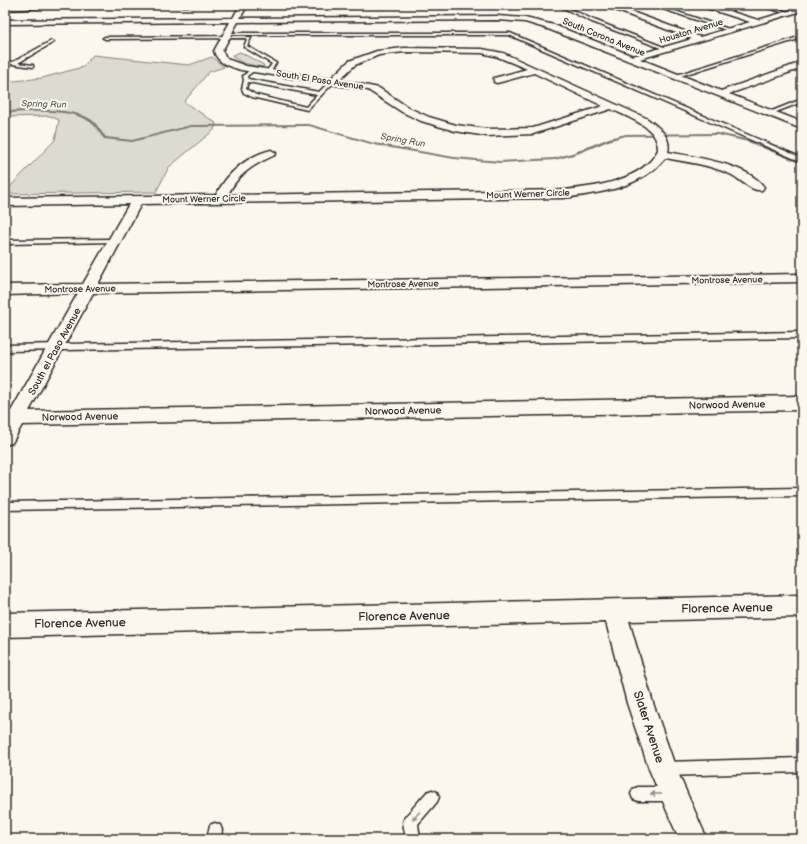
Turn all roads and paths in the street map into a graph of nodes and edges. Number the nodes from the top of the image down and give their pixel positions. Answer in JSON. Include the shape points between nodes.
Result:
{"nodes":[{"id":1,"x":244,"y":5,"type":"edge"},
{"id":2,"x":559,"y":5,"type":"edge"},
{"id":3,"x":606,"y":5,"type":"edge"},
{"id":4,"x":653,"y":5,"type":"edge"},
{"id":5,"x":701,"y":5,"type":"edge"},
{"id":6,"x":761,"y":5,"type":"edge"},
{"id":7,"x":5,"y":9,"type":"edge"},
{"id":8,"x":802,"y":9,"type":"edge"},
{"id":9,"x":789,"y":13,"type":"junction"},
{"id":10,"x":236,"y":19,"type":"junction"},
{"id":11,"x":5,"y":22,"type":"edge"},
{"id":12,"x":758,"y":22,"type":"junction"},
{"id":13,"x":730,"y":30,"type":"junction"},
{"id":14,"x":226,"y":36,"type":"junction"},
{"id":15,"x":802,"y":37,"type":"edge"},
{"id":16,"x":105,"y":38,"type":"dead end"},
{"id":17,"x":699,"y":39,"type":"junction"},
{"id":18,"x":52,"y":42,"type":"dead end"},
{"id":19,"x":667,"y":49,"type":"junction"},
{"id":20,"x":632,"y":59,"type":"junction"},
{"id":21,"x":5,"y":62,"type":"edge"},
{"id":22,"x":14,"y":63,"type":"junction"},
{"id":23,"x":802,"y":65,"type":"edge"},
{"id":24,"x":31,"y":66,"type":"dead end"},
{"id":25,"x":253,"y":70,"type":"junction"},
{"id":26,"x":534,"y":70,"type":"junction"},
{"id":27,"x":268,"y":72,"type":"junction"},
{"id":28,"x":675,"y":76,"type":"junction"},
{"id":29,"x":246,"y":80,"type":"junction"},
{"id":30,"x":497,"y":80,"type":"dead end"},
{"id":31,"x":333,"y":81,"type":"junction"},
{"id":32,"x":320,"y":94,"type":"junction"},
{"id":33,"x":720,"y":94,"type":"junction"},
{"id":34,"x":802,"y":100,"type":"edge"},
{"id":35,"x":612,"y":106,"type":"junction"},
{"id":36,"x":399,"y":107,"type":"junction"},
{"id":37,"x":385,"y":111,"type":"dead end"},
{"id":38,"x":769,"y":113,"type":"junction"},
{"id":39,"x":802,"y":126,"type":"edge"},
{"id":40,"x":271,"y":152,"type":"dead end"},
{"id":41,"x":664,"y":154,"type":"junction"},
{"id":42,"x":802,"y":160,"type":"edge"},
{"id":43,"x":616,"y":186,"type":"junction"},
{"id":44,"x":758,"y":187,"type":"dead end"},
{"id":45,"x":627,"y":192,"type":"dead end"},
{"id":46,"x":221,"y":198,"type":"junction"},
{"id":47,"x":137,"y":200,"type":"junction"},
{"id":48,"x":5,"y":202,"type":"edge"},
{"id":49,"x":114,"y":241,"type":"junction"},
{"id":50,"x":5,"y":242,"type":"edge"},
{"id":51,"x":802,"y":278,"type":"edge"},
{"id":52,"x":88,"y":289,"type":"junction"},
{"id":53,"x":5,"y":290,"type":"edge"},
{"id":54,"x":802,"y":335,"type":"edge"},
{"id":55,"x":56,"y":347,"type":"junction"},
{"id":56,"x":5,"y":348,"type":"edge"},
{"id":57,"x":802,"y":402,"type":"edge"},
{"id":58,"x":11,"y":418,"type":"edge"},
{"id":59,"x":5,"y":438,"type":"edge"},
{"id":60,"x":802,"y":492,"type":"edge"},
{"id":61,"x":5,"y":506,"type":"edge"},
{"id":62,"x":802,"y":606,"type":"edge"},
{"id":63,"x":615,"y":611,"type":"junction"},
{"id":64,"x":5,"y":625,"type":"edge"},
{"id":65,"x":802,"y":765,"type":"edge"},
{"id":66,"x":663,"y":769,"type":"junction"},
{"id":67,"x":638,"y":794,"type":"dead end"},
{"id":68,"x":674,"y":794,"type":"junction"},
{"id":69,"x":432,"y":797,"type":"dead end"},
{"id":70,"x":413,"y":839,"type":"edge"},
{"id":71,"x":693,"y":839,"type":"edge"}],
"edges":[{"from":1,"to":7,"type":"lane"},
{"from":1,"to":10,"type":"street","name":"South El Paso Avenue"},
{"from":2,"to":19,"type":"lane"},
{"from":3,"to":17,"type":"street"},
{"from":4,"to":13,"type":"lane"},
{"from":5,"to":12,"type":"street"},
{"from":6,"to":9,"type":"lane"},
{"from":8,"to":9,"type":"street","name":"Houston Avenue"},
{"from":9,"to":12,"type":"street","name":"Houston Avenue"},
{"from":10,"to":11,"type":"street","name":"South Corona Avenue"},
{"from":10,"to":14,"type":"street","name":"South El Paso Avenue"},
{"from":10,"to":20,"type":"street","name":"South Corona Avenue","via":[[328,15],[506,15],[543,24]]},
{"from":12,"to":13,"type":"street","name":"Houston Avenue"},
{"from":13,"to":17,"type":"street","name":"Houston Avenue"},
{"from":14,"to":16,"type":"lane"},
{"from":14,"to":25,"type":"street","name":"South El Paso Avenue","via":[[218,51],[220,58],[235,66]]},
{"from":14,"to":27,"type":"lane","via":[[249,38],[245,46],[274,63]]},
{"from":14,"to":42,"type":"lane","via":[[510,34]]},
{"from":15,"to":28,"type":"lane"},
{"from":17,"to":19,"type":"street","name":"Houston Avenue"},
{"from":18,"to":22,"type":"lane"},
{"from":19,"to":20,"type":"street","name":"Houston Avenue"},
{"from":20,"to":28,"type":"street","name":"South Corona Avenue"},
{"from":21,"to":22,"type":"lane"},
{"from":22,"to":24,"type":"lane"},
{"from":23,"to":33,"type":"street"},
{"from":25,"to":27,"type":"street","name":"South El Paso Avenue"},
{"from":25,"to":29,"type":"lane","via":[[245,76]]},
{"from":26,"to":30,"type":"street"},
{"from":26,"to":31,"type":"street","via":[[490,50],[404,50],[372,52],[352,64]]},
{"from":26,"to":35,"type":"street"},
{"from":27,"to":31,"type":"street","name":"South El Paso Avenue"},
{"from":28,"to":33,"type":"street","name":"South Corona Avenue"},
{"from":29,"to":32,"type":"lane"},
{"from":29,"to":32,"type":"lane","via":[[244,89],[250,94],[307,109]]},
{"from":31,"to":32,"type":"lane"},
{"from":31,"to":36,"type":"street","name":"South El Paso Avenue","via":[[377,90]]},
{"from":33,"to":38,"type":"street","name":"South Corona Avenue"},
{"from":34,"to":38,"type":"lane"},
{"from":35,"to":36,"type":"street","name":"South El Paso Avenue","via":[[538,129],[510,133],[456,127],[412,114]]},
{"from":35,"to":41,"type":"street","via":[[642,120],[660,134]]},
{"from":36,"to":37,"type":"street"},
{"from":38,"to":39,"type":"street","name":"South Corona Avenue"},
{"from":40,"to":46,"type":"street","via":[[235,174]]},
{"from":41,"to":43,"type":"street","name":"Mount Werner Circle","via":[[653,166]]},
{"from":41,"to":44,"type":"street","via":[[733,170],[744,175]]},
{"from":43,"to":45,"type":"street"},
{"from":43,"to":46,"type":"street","name":"Mount Werner Circle","via":[[564,194],[397,191]]},
{"from":46,"to":47,"type":"street","name":"Mount Werner Circle"},
{"from":47,"to":48,"type":"street","name":"Mount Werner Circle"},
{"from":47,"to":49,"type":"street","name":"South el Paso Avenue"},
{"from":49,"to":50,"type":"lane"},
{"from":49,"to":52,"type":"street","name":"South el Paso Avenue"},
{"from":51,"to":52,"type":"street","name":"Montrose Avenue"},
{"from":52,"to":53,"type":"street","name":"Montrose Avenue"},
{"from":52,"to":55,"type":"street","name":"South el Paso Avenue"},
{"from":54,"to":55,"type":"lane"},
{"from":55,"to":56,"type":"lane"},
{"from":55,"to":58,"type":"street","name":"South el Paso Avenue"},
{"from":57,"to":58,"type":"street","name":"Norwood Avenue"},
{"from":58,"to":59,"type":"street","name":"South el Paso Avenue"},
{"from":60,"to":61,"type":"lane"},
{"from":62,"to":63,"type":"street","name":"Florence Avenue"},
{"from":63,"to":64,"type":"street","name":"Florence Avenue"},
{"from":63,"to":66,"type":"street","name":"Slater Avenue","via":[[640,703]]},
{"from":65,"to":66,"type":"lane"},
{"from":66,"to":68,"type":"street","name":"Slater Avenue"},
{"from":68,"to":67,"type":"lane","one_way":true},
{"from":68,"to":71,"type":"street","name":"Slater Avenue"},
{"from":69,"to":70,"type":"lane","one_way":true,"via":[[410,822]]}]}
